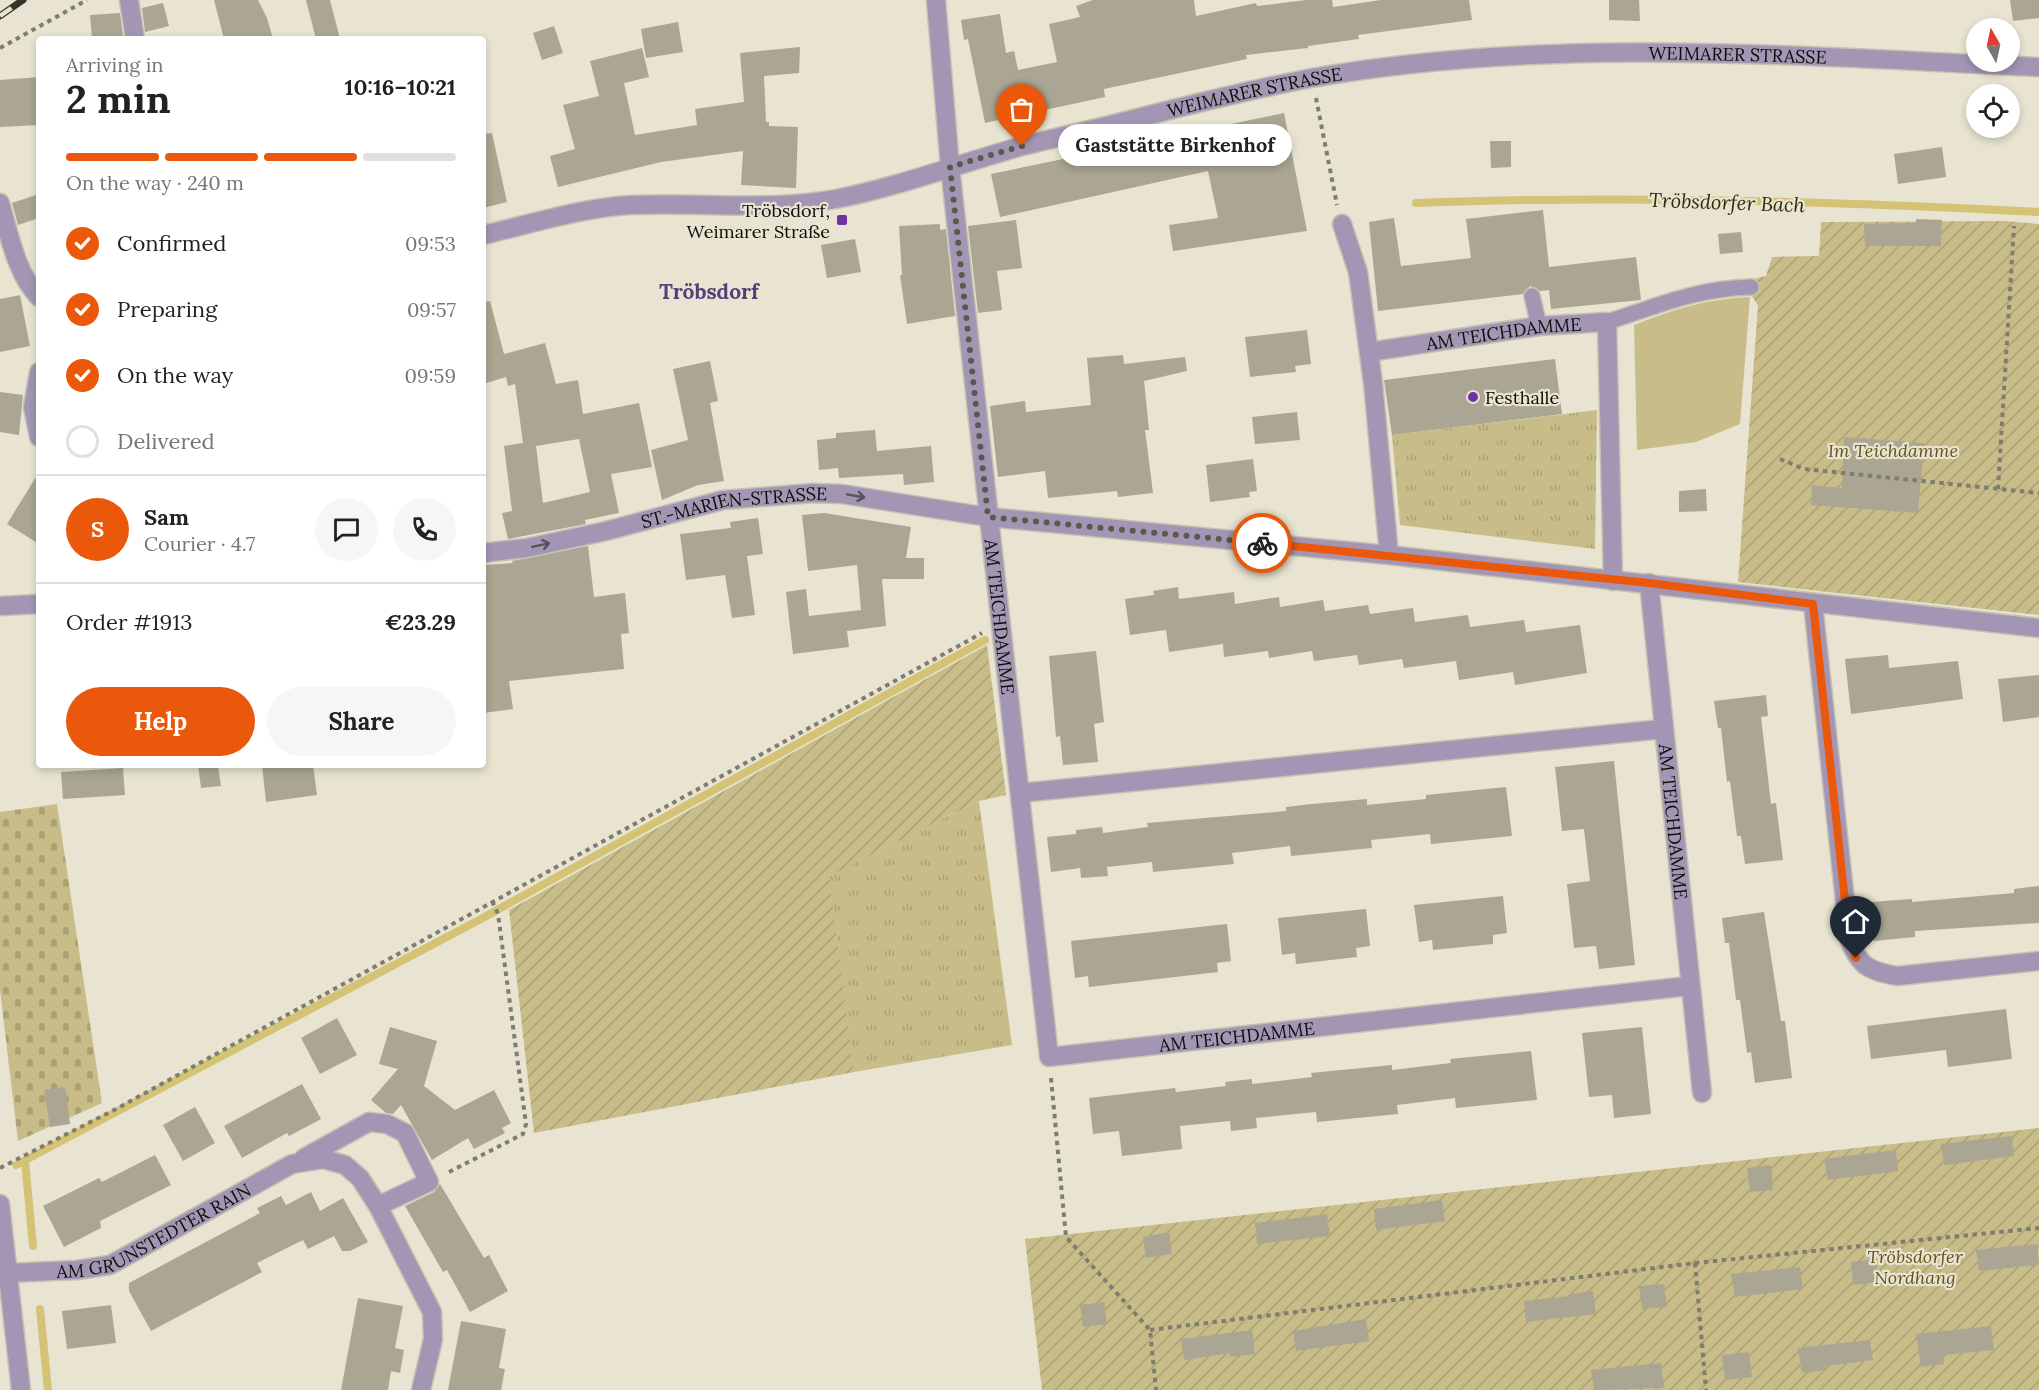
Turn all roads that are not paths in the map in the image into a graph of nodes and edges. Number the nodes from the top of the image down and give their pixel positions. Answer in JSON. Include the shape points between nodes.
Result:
{"nodes":[{"id":1,"x":129,"y":0,"type":"edge"},
{"id":2,"x":936,"y":0,"type":"edge"},
{"id":3,"x":135,"y":36,"type":"edge"},
{"id":4,"x":2039,"y":67,"type":"edge"},
{"id":5,"x":950,"y":167,"type":"junction"},
{"id":6,"x":0,"y":203,"type":"edge"},
{"id":7,"x":1342,"y":224,"type":"road end"},
{"id":8,"x":486,"y":235,"type":"edge"},
{"id":9,"x":1751,"y":287,"type":"dead end"},
{"id":10,"x":36,"y":294,"type":"edge"},
{"id":11,"x":1532,"y":296,"type":"dead end"},
{"id":12,"x":1607,"y":322,"type":"junction"},
{"id":13,"x":1539,"y":327,"type":"junction"},
{"id":14,"x":1369,"y":352,"type":"junction"},
{"id":15,"x":36,"y":390,"type":"edge"},
{"id":16,"x":36,"y":422,"type":"edge"},
{"id":17,"x":988,"y":517,"type":"junction"},
{"id":18,"x":486,"y":554,"type":"edge"},
{"id":19,"x":1389,"y":555,"type":"junction"},
{"id":20,"x":1613,"y":581,"type":"junction"},
{"id":21,"x":1649,"y":583,"type":"junction"},
{"id":22,"x":36,"y":604,"type":"edge"},
{"id":23,"x":1813,"y":604,"type":"junction"},
{"id":24,"x":0,"y":606,"type":"edge"},
{"id":25,"x":2039,"y":628,"type":"edge"},
{"id":26,"x":1664,"y":729,"type":"junction"},
{"id":27,"x":1020,"y":793,"type":"junction"},
{"id":28,"x":2039,"y":961,"type":"edge"},
{"id":29,"x":1689,"y":986,"type":"junction"},
{"id":30,"x":1702,"y":1093,"type":"dead end"},
{"id":31,"x":292,"y":1164,"type":"junction"},
{"id":32,"x":0,"y":1204,"type":"edge"},
{"id":33,"x":378,"y":1206,"type":"junction"},
{"id":34,"x":8,"y":1273,"type":"junction"},
{"id":35,"x":21,"y":1390,"type":"edge"},
{"id":36,"x":421,"y":1390,"type":"edge"}],
"edges":[{"from":1,"to":3,"type":"street"},
{"from":2,"to":5,"type":"street"},
{"from":4,"to":5,"type":"street","name":"WEIMARER STRASSE","via":[[1686,54],[1553,54],[1435,61],[1312,78],[1022,146]]},
{"from":5,"to":8,"type":"street","name":"WEIMARER STRASSE","via":[[822,201],[783,205],[624,206],[585,211]]},
{"from":5,"to":17,"type":"street"},
{"from":6,"to":10,"type":"street","via":[[17,258]]},
{"from":7,"to":14,"type":"street","via":[[1359,272]]},
{"from":9,"to":12,"type":"lane","via":[[1716,288],[1675,297]]},
{"from":11,"to":13,"type":"lane"},
{"from":12,"to":13,"type":"street","name":"AM TEICHDAMME"},
{"from":12,"to":20,"type":"street","name":"AM TEICHDAMME"},
{"from":13,"to":14,"type":"street","name":"AM TEICHDAMME"},
{"from":14,"to":19,"type":"street"},
{"from":15,"to":16,"type":"street"},
{"from":18,"to":17,"type":"street","name":"ST.-MARIEN-STRASSE","one_way":true,"via":[[606,531],[751,496],[842,494]]},
{"from":17,"to":19,"type":"street","name":"AM TEICHDAMME"},
{"from":17,"to":27,"type":"street","name":"AM TEICHDAMME"},
{"from":19,"to":20,"type":"street","name":"AM TEICHDAMME"},
{"from":20,"to":21,"type":"street","name":"AM TEICHDAMME"},
{"from":21,"to":23,"type":"street","name":"AM TEICHDAMME"},
{"from":21,"to":26,"type":"street","name":"AM TEICHDAMME"},
{"from":22,"to":24,"type":"street"},
{"from":23,"to":25,"type":"street","name":"AM TEICHDAMME"},
{"from":23,"to":28,"type":"street","via":[[1849,938],[1856,958],[1876,972],[1897,976]]},
{"from":26,"to":27,"type":"street","name":"AM TEICHDAMME"},
{"from":26,"to":29,"type":"street","name":"AM TEICHDAMME"},
{"from":27,"to":29,"type":"street","name":"AM TEICHDAMME","via":[[1049,1057]]},
{"from":29,"to":30,"type":"street","name":"AM TEICHDAMME"},
{"from":31,"to":33,"type":"street","name":"AM GRUNSTEDTER RAIN","via":[[323,1159],[345,1165],[360,1178]]},
{"from":31,"to":33,"type":"street","name":"AM GRUNSTEDTER RAIN","via":[[369,1122],[387,1124],[405,1133],[429,1182]]},
{"from":31,"to":34,"type":"street","name":"AM GRUNSTEDTER RAIN","via":[[110,1265]]},
{"from":32,"to":34,"type":"street"},
{"from":33,"to":36,"type":"street","name":"AM GRUNSTEDTER RAIN","via":[[432,1312],[432,1339]]},
{"from":34,"to":35,"type":"street"}]}
